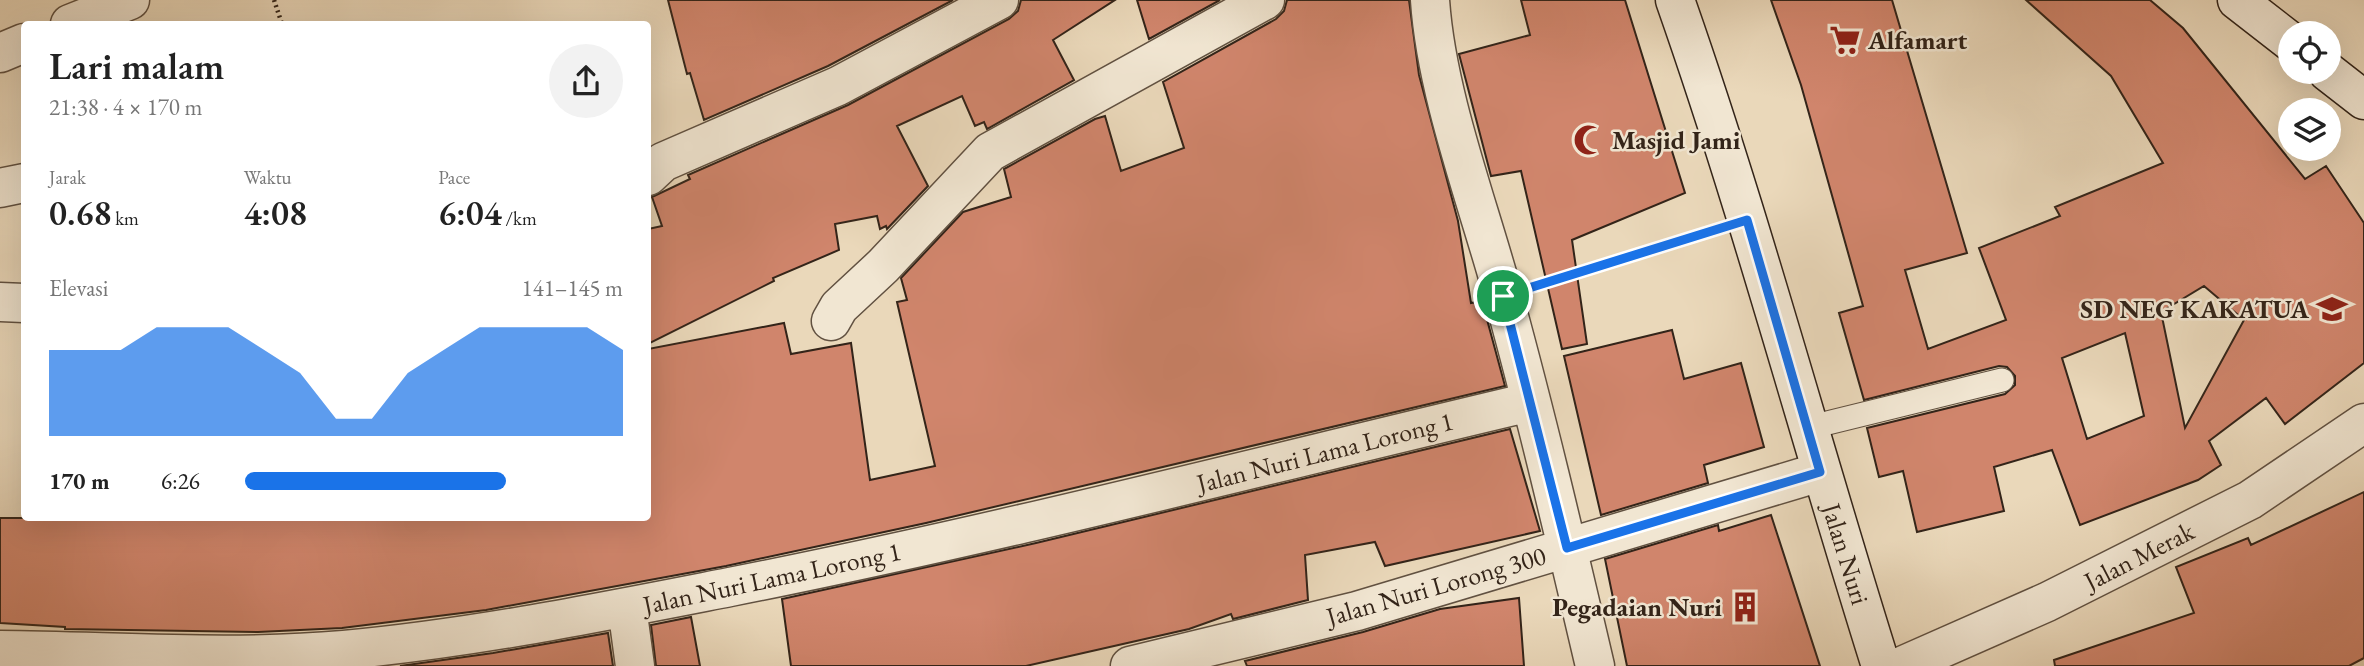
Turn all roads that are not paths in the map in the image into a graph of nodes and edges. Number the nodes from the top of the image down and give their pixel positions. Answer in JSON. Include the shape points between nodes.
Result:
{"nodes":[{"id":1,"x":130,"y":0,"type":"edge"},
{"id":2,"x":999,"y":0,"type":"edge"},
{"id":3,"x":1265,"y":0,"type":"edge"},
{"id":4,"x":1430,"y":0,"type":"edge"},
{"id":5,"x":1675,"y":0,"type":"edge"},
{"id":6,"x":2237,"y":0,"type":"edge"},
{"id":7,"x":77,"y":21,"type":"edge"},
{"id":8,"x":2278,"y":32,"type":"edge"},
{"id":9,"x":21,"y":44,"type":"edge"},
{"id":10,"x":0,"y":53,"type":"edge"},
{"id":11,"x":2341,"y":82,"type":"edge"},
{"id":12,"x":2364,"y":100,"type":"edge"},
{"id":13,"x":651,"y":175,"type":"edge"},
{"id":14,"x":21,"y":184,"type":"edge"},
{"id":15,"x":0,"y":188,"type":"edge"},
{"id":16,"x":0,"y":302,"type":"edge"},
{"id":17,"x":21,"y":303,"type":"edge"},
{"id":18,"x":831,"y":321,"type":"dead end"},
{"id":19,"x":2002,"y":380,"type":"dead end"},
{"id":20,"x":1530,"y":402,"type":"junction"},
{"id":21,"x":2364,"y":423,"type":"edge"},
{"id":22,"x":1807,"y":428,"type":"junction"},
{"id":23,"x":1820,"y":472,"type":"junction"},
{"id":24,"x":1567,"y":548,"type":"junction"},
{"id":25,"x":627,"y":607,"type":"junction"},
{"id":26,"x":0,"y":650,"type":"edge"},
{"id":27,"x":635,"y":666,"type":"edge"},
{"id":28,"x":1130,"y":666,"type":"edge"},
{"id":29,"x":1595,"y":666,"type":"edge"},
{"id":30,"x":1881,"y":666,"type":"edge"},
{"id":31,"x":1902,"y":666,"type":"edge"}],
"edges":[{"from":1,"to":7,"type":"street"},
{"from":2,"to":13,"type":"street","via":[[838,86],[673,157]]},
{"from":3,"to":18,"type":"street","via":[[990,152],[838,307]]},
{"from":4,"to":20,"type":"street","via":[[1432,29],[1453,117]]},
{"from":5,"to":22,"type":"street","name":"Jalan Nuri","via":[[1747,220]]},
{"from":6,"to":8,"type":"street"},
{"from":9,"to":10,"type":"street"},
{"from":11,"to":12,"type":"street"},
{"from":14,"to":15,"type":"street"},
{"from":16,"to":17,"type":"street"},
{"from":19,"to":22,"type":"lane"},
{"from":20,"to":24,"type":"street"},
{"from":20,"to":25,"type":"street","name":"Jalan Nuri Lama Lorong 1","via":[[1118,503]]},
{"from":21,"to":31,"type":"street","name":"Jalan Merak","via":[[2249,500],[2047,602]]},
{"from":22,"to":23,"type":"street","name":"Jalan Nuri"},
{"from":23,"to":24,"type":"street","name":"Jalan Nuri Lorong 300"},
{"from":23,"to":30,"type":"street","name":"Jalan Nuri"},
{"from":24,"to":28,"type":"street","name":"Jalan Nuri Lorong 300","via":[[1357,611]]},
{"from":24,"to":29,"type":"street"},
{"from":25,"to":26,"type":"street","name":"Jalan Nuri Lama Lorong 1","via":[[444,639],[341,650],[234,656]]},
{"from":25,"to":27,"type":"street"}]}
